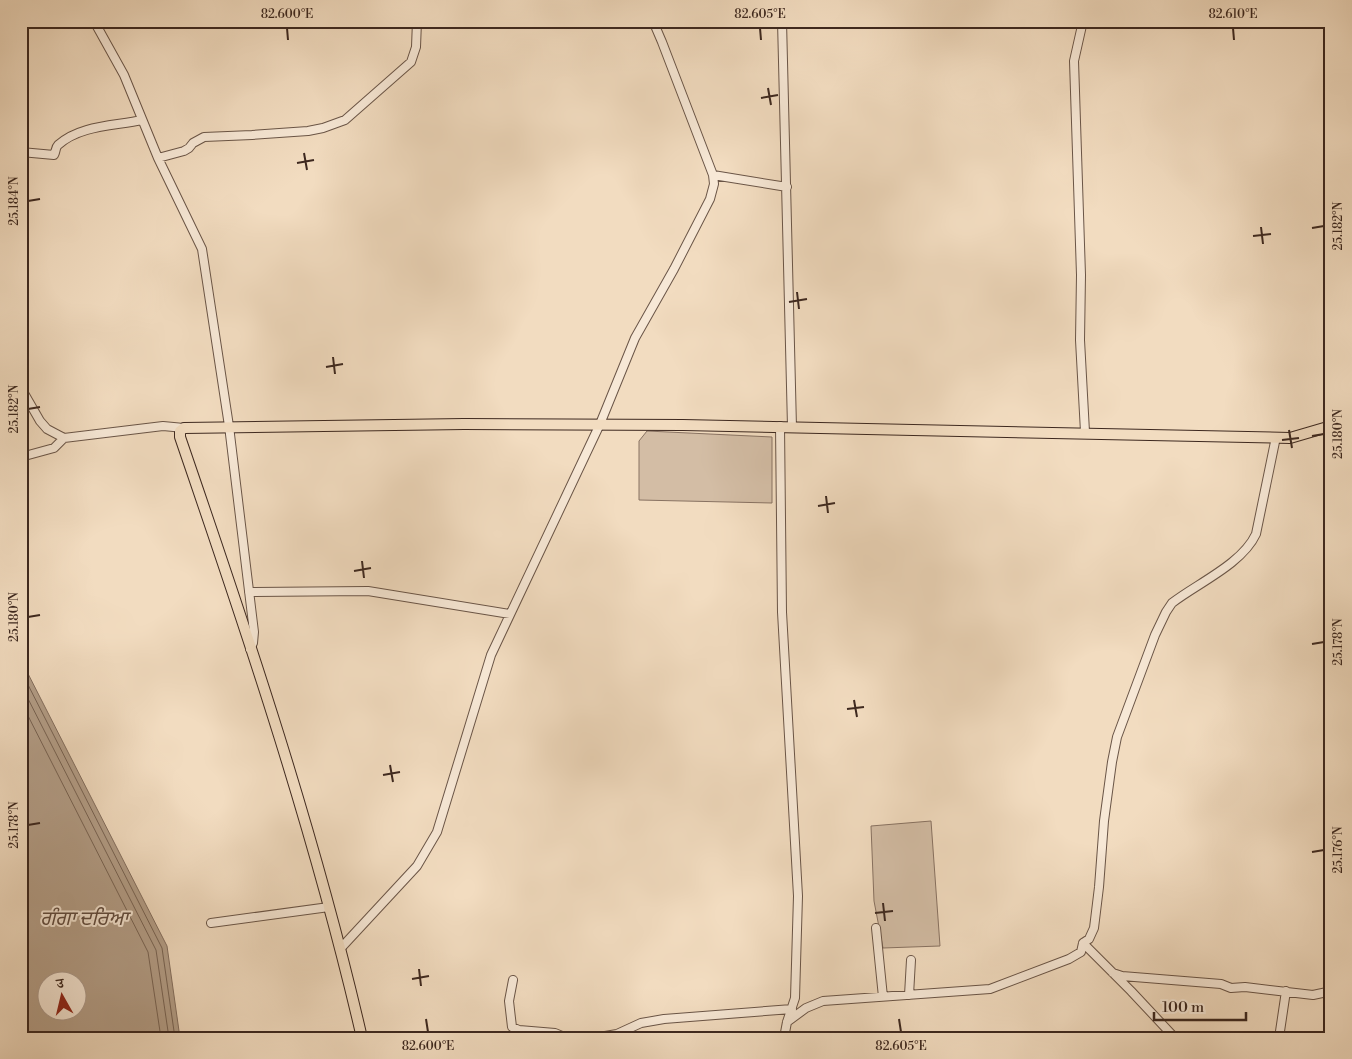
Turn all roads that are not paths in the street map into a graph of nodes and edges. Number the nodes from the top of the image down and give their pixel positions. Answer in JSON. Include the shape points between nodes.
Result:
{"nodes":[{"id":1,"x":94,"y":21,"type":"edge"},
{"id":2,"x":417,"y":21,"type":"edge"},
{"id":3,"x":652,"y":21,"type":"edge"},
{"id":4,"x":782,"y":21,"type":"edge"},
{"id":5,"x":1083,"y":21,"type":"edge"},
{"id":6,"x":142,"y":120,"type":"junction"},
{"id":7,"x":21,"y":152,"type":"edge"},
{"id":8,"x":158,"y":158,"type":"junction"},
{"id":9,"x":713,"y":175,"type":"junction"},
{"id":10,"x":787,"y":187,"type":"junction"},
{"id":11,"x":21,"y":388,"type":"edge"},
{"id":12,"x":30,"y":404,"type":"junction"},
{"id":13,"x":22,"y":408,"type":"edge"},
{"id":14,"x":600,"y":424,"type":"junction"},
{"id":15,"x":230,"y":426,"type":"junction"},
{"id":16,"x":780,"y":426,"type":"junction"},
{"id":17,"x":1331,"y":426,"type":"edge"},
{"id":18,"x":792,"y":427,"type":"junction"},
{"id":19,"x":184,"y":428,"type":"junction"},
{"id":20,"x":1085,"y":432,"type":"junction"},
{"id":21,"x":1276,"y":437,"type":"junction"},
{"id":22,"x":64,"y":438,"type":"junction"},
{"id":23,"x":21,"y":457,"type":"edge"},
{"id":24,"x":249,"y":592,"type":"junction"},
{"id":25,"x":510,"y":614,"type":"junction"},
{"id":26,"x":250,"y":649,"type":"junction"},
{"id":27,"x":329,"y":907,"type":"junction"},
{"id":28,"x":211,"y":923,"type":"dead end"},
{"id":29,"x":876,"y":928,"type":"dead end"},
{"id":30,"x":1082,"y":943,"type":"junction"},
{"id":31,"x":340,"y":949,"type":"junction"},
{"id":32,"x":911,"y":960,"type":"dead end"},
{"id":33,"x":1113,"y":972,"type":"junction"},
{"id":34,"x":514,"y":980,"type":"dead end"},
{"id":35,"x":1331,"y":988,"type":"edge"},
{"id":36,"x":1286,"y":992,"type":"junction"},
{"id":37,"x":909,"y":995,"type":"junction"},
{"id":38,"x":883,"y":997,"type":"junction"},
{"id":39,"x":792,"y":1009,"type":"junction"},
{"id":40,"x":787,"y":1022,"type":"junction"},
{"id":41,"x":362,"y":1038,"type":"edge"},
{"id":42,"x":784,"y":1038,"type":"edge"},
{"id":43,"x":1175,"y":1038,"type":"edge"},
{"id":44,"x":1279,"y":1038,"type":"edge"}],
"edges":[{"from":1,"to":6,"type":"street","via":[[124,75]]},
{"from":2,"to":8,"type":"street","via":[[416,47],[411,62],[345,120],[308,130],[204,137],[184,151]]},
{"from":3,"to":9,"type":"street"},
{"from":4,"to":10,"type":"street"},
{"from":5,"to":20,"type":"street","via":[[1074,60]]},
{"from":6,"to":7,"type":"street","via":[[72,135],[57,147],[54,156]]},
{"from":6,"to":8,"type":"street"},
{"from":8,"to":15,"type":"street","via":[[202,249]]},
{"from":9,"to":10,"type":"street"},
{"from":9,"to":14,"type":"street","via":[[710,199],[635,338]]},
{"from":10,"to":18,"type":"street"},
{"from":11,"to":12,"type":"street"},
{"from":12,"to":13,"type":"street"},
{"from":12,"to":22,"type":"street","via":[[47,428]]},
{"from":14,"to":15,"type":"main road"},
{"from":14,"to":16,"type":"main road"},
{"from":14,"to":25,"type":"street"},
{"from":15,"to":19,"type":"main road"},
{"from":15,"to":24,"type":"street"},
{"from":16,"to":18,"type":"main road"},
{"from":16,"to":39,"type":"street","via":[[782,612],[798,896]]},
{"from":17,"to":21,"type":"main road","via":[[1290,438]]},
{"from":18,"to":20,"type":"main road"},
{"from":19,"to":22,"type":"street","via":[[163,426]]},
{"from":19,"to":26,"type":"main road","via":[[180,437]]},
{"from":20,"to":21,"type":"main road"},
{"from":21,"to":30,"type":"street","via":[[1252,543],[1238,557],[1172,603],[1123,720],[1112,762],[1094,928],[1089,939]]},
{"from":22,"to":23,"type":"street","via":[[54,448]]},
{"from":24,"to":25,"type":"street","via":[[368,591]]},
{"from":24,"to":26,"type":"street","via":[[254,637]]},
{"from":25,"to":31,"type":"street","via":[[491,655],[432,842],[417,866]]},
{"from":26,"to":27,"type":"main road","via":[[280,738]]},
{"from":27,"to":28,"type":"street"},
{"from":27,"to":31,"type":"main road"},
{"from":29,"to":38,"type":"street"},
{"from":30,"to":33,"type":"street"},
{"from":30,"to":37,"type":"street","via":[[1081,952],[1069,959],[997,987]]},
{"from":31,"to":41,"type":"main road"},
{"from":32,"to":37,"type":"street"},
{"from":33,"to":36,"type":"street","via":[[1122,976]]},
{"from":33,"to":43,"type":"street"},
{"from":34,"to":39,"type":"street","via":[[509,996],[510,1023],[514,1029],[555,1033],[567,1038],[617,1034],[648,1021]]},
{"from":35,"to":36,"type":"street","via":[[1313,995]]},
{"from":36,"to":44,"type":"street"},
{"from":37,"to":38,"type":"street"},
{"from":38,"to":40,"type":"street","via":[[823,1001],[806,1008]]},
{"from":39,"to":40,"type":"street"},
{"from":40,"to":42,"type":"street"}]}
